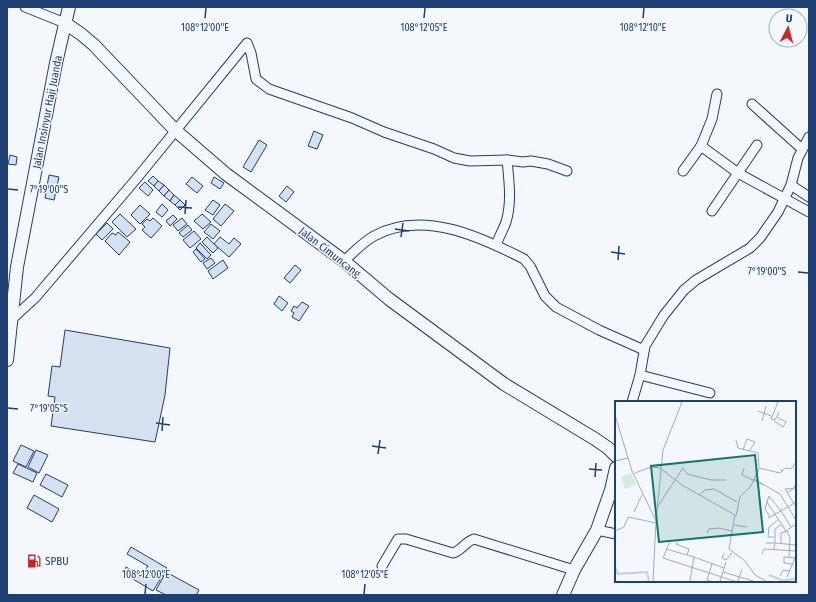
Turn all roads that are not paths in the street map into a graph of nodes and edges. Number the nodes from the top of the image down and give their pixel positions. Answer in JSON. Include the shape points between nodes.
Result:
{"nodes":[{"id":1,"x":25,"y":7,"type":"edge"},
{"id":2,"x":69,"y":7,"type":"edge"},
{"id":3,"x":65,"y":23,"type":"junction"},
{"id":4,"x":717,"y":94,"type":"dead end"},
{"id":5,"x":752,"y":104,"type":"dead end"},
{"id":6,"x":175,"y":130,"type":"junction"},
{"id":7,"x":809,"y":137,"type":"edge"},
{"id":8,"x":757,"y":145,"type":"dead end"},
{"id":9,"x":701,"y":146,"type":"junction"},
{"id":10,"x":802,"y":149,"type":"junction"},
{"id":11,"x":507,"y":160,"type":"junction"},
{"id":12,"x":684,"y":171,"type":"dead end"},
{"id":13,"x":567,"y":172,"type":"dead end"},
{"id":14,"x":738,"y":173,"type":"junction"},
{"id":15,"x":791,"y":185,"type":"junction"},
{"id":16,"x":784,"y":197,"type":"junction"},
{"id":17,"x":809,"y":197,"type":"edge"},
{"id":18,"x":712,"y":211,"type":"dead end"},
{"id":19,"x":809,"y":212,"type":"edge"},
{"id":20,"x":496,"y":245,"type":"junction"},
{"id":21,"x":344,"y":261,"type":"junction"},
{"id":22,"x":17,"y":267,"type":"junction"},
{"id":23,"x":7,"y":286,"type":"edge"},
{"id":24,"x":12,"y":319,"type":"junction"},
{"id":25,"x":644,"y":350,"type":"junction"},
{"id":26,"x":7,"y":360,"type":"edge"},
{"id":27,"x":640,"y":375,"type":"junction"},
{"id":28,"x":710,"y":393,"type":"dead end"},
{"id":29,"x":632,"y":401,"type":"edge"},
{"id":30,"x":615,"y":455,"type":"edge"},
{"id":31,"x":615,"y":476,"type":"edge"},
{"id":32,"x":597,"y":530,"type":"junction"},
{"id":33,"x":615,"y":534,"type":"edge"},
{"id":34,"x":382,"y":566,"type":"dead end"},
{"id":35,"x":574,"y":570,"type":"junction"},
{"id":36,"x":563,"y":595,"type":"edge"}],
"edges":[{"from":1,"to":3,"type":"street"},
{"from":2,"to":3,"type":"street","name":"Jalan Insinyur Haji Juanda"},
{"from":3,"to":6,"type":"street","name":"Jalan Cimuncang","via":[[94,45]]},
{"from":3,"to":22,"type":"street","name":"Jalan Insinyur Haji Juanda"},
{"from":4,"to":9,"type":"street","via":[[712,119]]},
{"from":5,"to":10,"type":"street"},
{"from":6,"to":11,"type":"street","via":[[247,43],[256,80],[269,88],[454,158],[470,161]]},
{"from":6,"to":21,"type":"street","name":"Jalan Cimuncang","via":[[226,174]]},
{"from":6,"to":24,"type":"street","via":[[35,298]]},
{"from":7,"to":10,"type":"street"},
{"from":8,"to":14,"type":"street"},
{"from":9,"to":12,"type":"street"},
{"from":9,"to":14,"type":"street"},
{"from":10,"to":15,"type":"street"},
{"from":11,"to":13,"type":"street","via":[[548,164]]},
{"from":11,"to":20,"type":"street","via":[[510,191],[508,211],[506,223]]},
{"from":14,"to":16,"type":"street"},
{"from":14,"to":18,"type":"street"},
{"from":15,"to":16,"type":"street"},
{"from":15,"to":17,"type":"street"},
{"from":16,"to":19,"type":"street"},
{"from":16,"to":25,"type":"street","via":[[778,212],[750,248],[684,290],[664,315]]},
{"from":20,"to":21,"type":"street","via":[[454,229],[408,224],[375,235]]},
{"from":20,"to":25,"type":"street","via":[[524,258],[545,296],[561,310]]},
{"from":21,"to":30,"type":"street","name":"Jalan Cimuncang","via":[[389,299],[504,384],[595,438]]},
{"from":22,"to":23,"type":"street"},
{"from":22,"to":24,"type":"street","name":"Jalan Insinyur Haji Juanda"},
{"from":24,"to":26,"type":"street","name":"Jalan Insinyur Haji Juanda"},
{"from":25,"to":27,"type":"street"},
{"from":27,"to":28,"type":"street"},
{"from":27,"to":29,"type":"street"},
{"from":31,"to":32,"type":"street"},
{"from":32,"to":33,"type":"street"},
{"from":32,"to":35,"type":"street"},
{"from":34,"to":35,"type":"street","via":[[398,539],[453,553],[474,539]]},
{"from":35,"to":36,"type":"street"}]}
